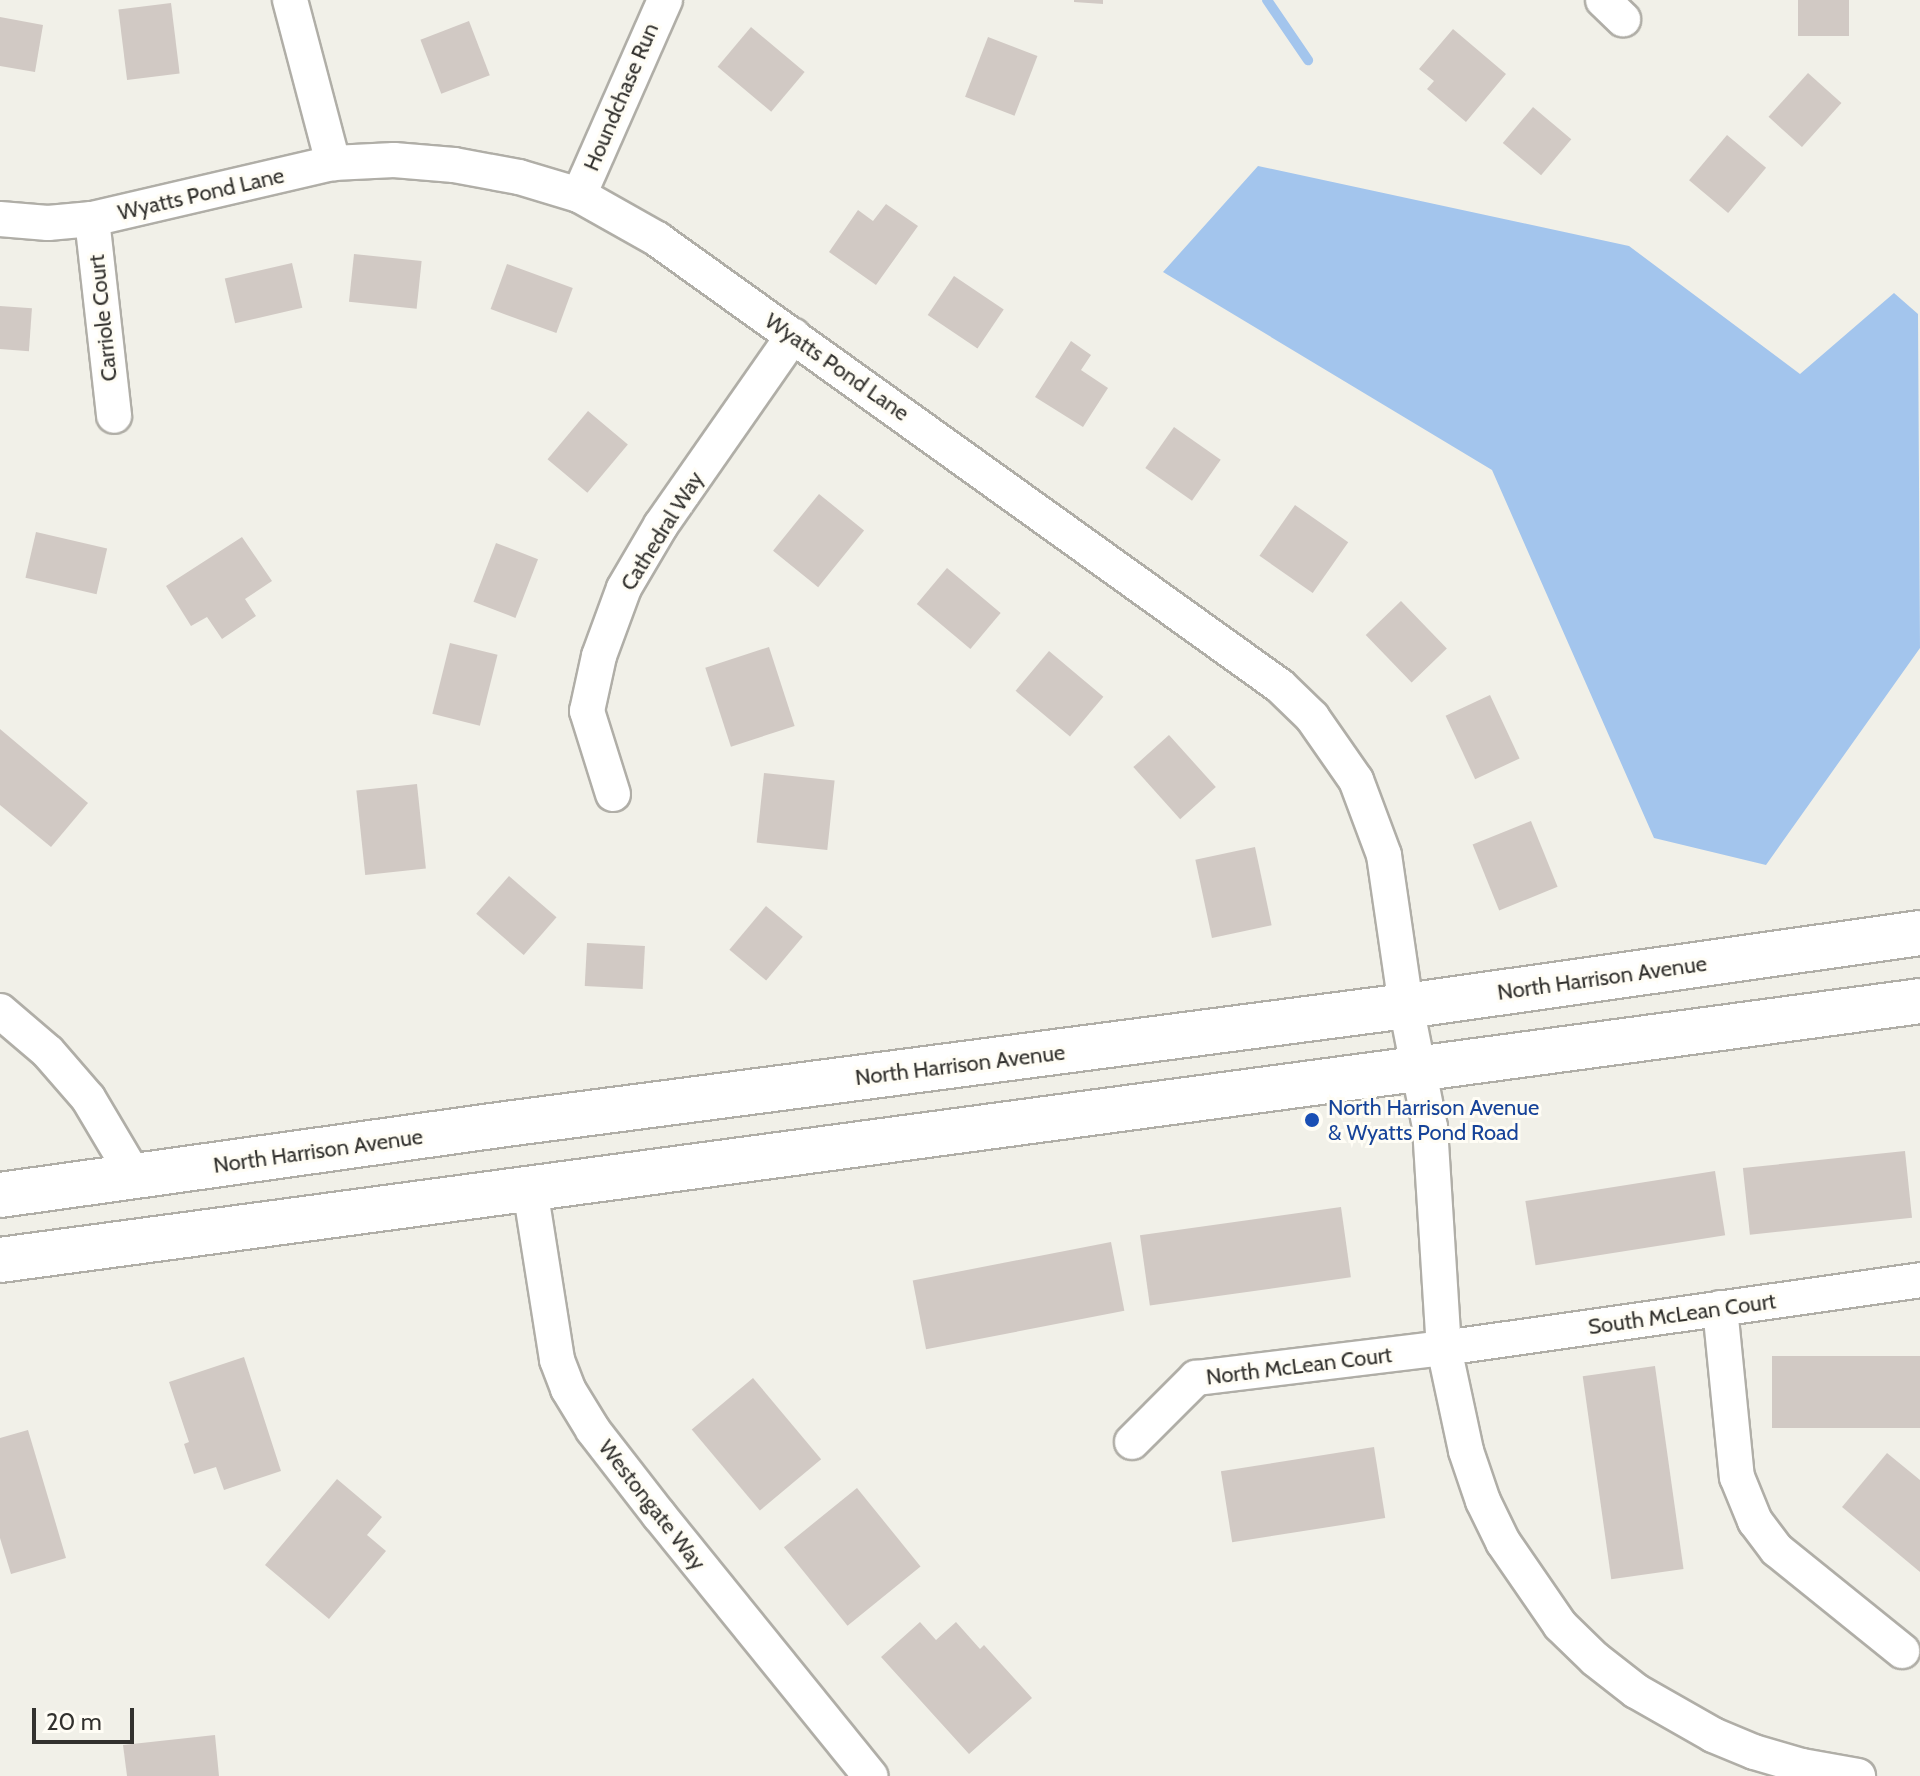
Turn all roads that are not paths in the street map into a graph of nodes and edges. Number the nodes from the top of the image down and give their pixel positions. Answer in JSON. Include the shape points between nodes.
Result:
{"nodes":[{"id":1,"x":290,"y":0,"type":"edge"},
{"id":2,"x":665,"y":0,"type":"edge"},
{"id":3,"x":333,"y":163,"type":"junction"},
{"id":4,"x":579,"y":195,"type":"junction"},
{"id":5,"x":0,"y":219,"type":"edge"},
{"id":6,"x":92,"y":219,"type":"junction"},
{"id":7,"x":793,"y":336,"type":"junction"},
{"id":8,"x":114,"y":416,"type":"dead end"},
{"id":9,"x":613,"y":794,"type":"dead end"},
{"id":10,"x":1920,"y":933,"type":"edge"},
{"id":11,"x":1920,"y":1001,"type":"edge"},
{"id":12,"x":1406,"y":1006,"type":"junction"},
{"id":13,"x":0,"y":1011,"type":"edge"},
{"id":14,"x":1417,"y":1069,"type":"junction"},
{"id":15,"x":135,"y":1177,"type":"junction"},
{"id":16,"x":530,"y":1189,"type":"junction"},
{"id":17,"x":0,"y":1195,"type":"edge"},
{"id":18,"x":0,"y":1260,"type":"edge"},
{"id":19,"x":1920,"y":1280,"type":"edge"},
{"id":20,"x":1720,"y":1308,"type":"junction"},
{"id":21,"x":1444,"y":1348,"type":"junction"},
{"id":22,"x":1132,"y":1442,"type":"dead end"},
{"id":23,"x":1902,"y":1651,"type":"dead end"},
{"id":24,"x":870,"y":1776,"type":"edge"},
{"id":25,"x":1858,"y":1776,"type":"edge"}],
"edges":[{"from":1,"to":3,"type":"street"},
{"from":2,"to":4,"type":"street","name":"Houndchase Run"},
{"from":3,"to":4,"type":"street","name":"Wyatts Pond Lane","via":[[394,160],[454,165]]},
{"from":3,"to":6,"type":"street","name":"Wyatts Pond Lane"},
{"from":4,"to":7,"type":"street","name":"Wyatts Pond Lane","via":[[657,239]]},
{"from":5,"to":6,"type":"street","name":"Wyatts Pond Lane"},
{"from":6,"to":8,"type":"street","name":"Carriole Court"},
{"from":7,"to":9,"type":"street","name":"Cathedral Way","via":[[661,525],[624,588],[599,656],[587,711]]},
{"from":7,"to":12,"type":"street","name":"Wyatts Pond Lane","via":[[1237,653],[1312,717],[1356,780],[1384,855]]},
{"from":10,"to":12,"type":"main road","name":"North Harrison Avenue"},
{"from":11,"to":14,"type":"main road"},
{"from":12,"to":14,"type":"street","name":"Wyatts Pond Lane"},
{"from":12,"to":15,"type":"main road","name":"North Harrison Avenue"},
{"from":13,"to":15,"type":"street","via":[[48,1052],[88,1098]]},
{"from":14,"to":16,"type":"main road"},
{"from":14,"to":21,"type":"street","name":"Wyatts Pond Lane","via":[[1430,1127]]},
{"from":15,"to":17,"type":"main road","name":"North Harrison Avenue"},
{"from":16,"to":18,"type":"main road"},
{"from":16,"to":24,"type":"street","name":"Westongate Way","via":[[557,1360],[568,1389],[659,1515]]},
{"from":19,"to":20,"type":"street","name":"South McLean Court"},
{"from":20,"to":21,"type":"street","name":"South McLean Court"},
{"from":20,"to":23,"type":"street","via":[[1737,1477],[1755,1521],[1777,1550]]},
{"from":21,"to":22,"type":"street","name":"North McLean Court","via":[[1196,1378]]},
{"from":21,"to":25,"type":"street","name":"Wyatts Pond Lane","via":[[1454,1406],[1483,1501],[1503,1542],[1560,1625],[1636,1691],[1713,1735],[1802,1766]]}]}
